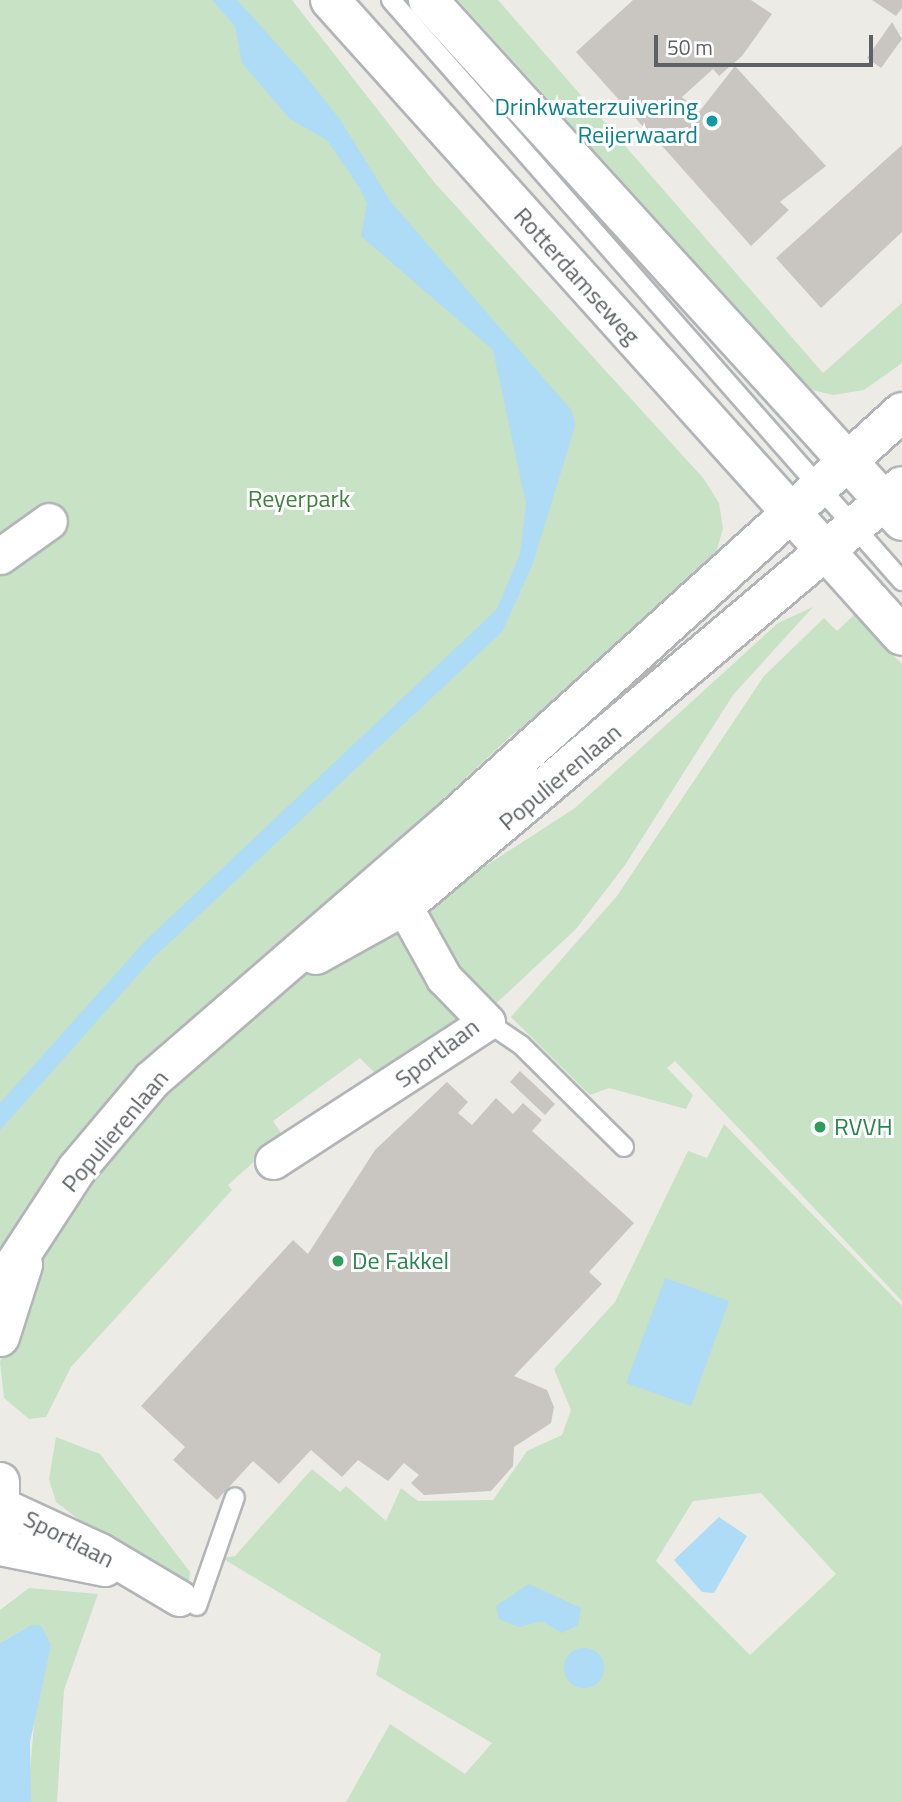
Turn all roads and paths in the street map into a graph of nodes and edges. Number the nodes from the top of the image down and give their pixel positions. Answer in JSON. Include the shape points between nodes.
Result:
{"nodes":[{"id":1,"x":330,"y":0,"type":"edge"},
{"id":2,"x":391,"y":0,"type":"edge"},
{"id":3,"x":428,"y":0,"type":"edge"},
{"id":4,"x":902,"y":412,"type":"edge"},
{"id":5,"x":848,"y":461,"type":"junction"},
{"id":6,"x":802,"y":499,"type":"junction"},
{"id":7,"x":896,"y":503,"type":"edge"},
{"id":8,"x":49,"y":521,"type":"dead end"},
{"id":9,"x":839,"y":540,"type":"junction"},
{"id":10,"x":0,"y":556,"type":"edge"},
{"id":11,"x":902,"y":581,"type":"edge"},
{"id":12,"x":902,"y":636,"type":"edge"},
{"id":13,"x":404,"y":906,"type":"junction"},
{"id":14,"x":275,"y":973,"type":"junction"},
{"id":15,"x":487,"y":1022,"type":"junction"},
{"id":16,"x":624,"y":1147,"type":"dead end"},
{"id":17,"x":273,"y":1161,"type":"dead end"},
{"id":18,"x":30,"y":1243,"type":"junction"},
{"id":19,"x":0,"y":1287,"type":"edge"},
{"id":20,"x":0,"y":1337,"type":"edge"},
{"id":21,"x":235,"y":1497,"type":"dead end"},
{"id":22,"x":2,"y":1507,"type":"edge"},
{"id":23,"x":0,"y":1547,"type":"edge"},
{"id":24,"x":133,"y":1574,"type":"junction"},
{"id":25,"x":188,"y":1602,"type":"joint"}],
"edges":[{"from":1,"to":6,"type":"street","name":"Rotterdamseweg"},
{"from":2,"to":6,"type":"lane","name":"Rotterdamseweg"},
{"from":3,"to":5,"type":"street"},
{"from":4,"to":5,"type":"street","name":"Populierenlaan"},
{"from":5,"to":6,"type":"street","name":"Populierenlaan"},
{"from":5,"to":7,"type":"street"},
{"from":6,"to":9,"type":"street","name":"Rotterdamseweg"},
{"from":6,"to":14,"type":"street","name":"Populierenlaan"},
{"from":7,"to":9,"type":"street","name":"Populierenlaan"},
{"from":8,"to":10,"type":"street"},
{"from":9,"to":11,"type":"lane","name":"Rotterdamseweg"},
{"from":9,"to":12,"type":"street","name":"Rotterdamseweg"},
{"from":9,"to":13,"type":"street","name":"Populierenlaan"},
{"from":13,"to":14,"type":"street","name":"Populierenlaan"},
{"from":13,"to":15,"type":"street","name":"Sportlaan","via":[[444,978]]},
{"from":14,"to":18,"type":"street","name":"Populierenlaan","via":[[152,1080],[77,1169]]},
{"from":15,"to":16,"type":"lane","via":[[521,1045]]},
{"from":15,"to":17,"type":"street","name":"Sportlaan"},
{"from":18,"to":19,"type":"street","name":"Populierenlaan"},
{"from":18,"to":20,"type":"street","name":"Populierenlaan"},
{"from":21,"to":25,"type":"lane"},
{"from":22,"to":24,"type":"street","name":"Sportlaan","via":[[100,1551]]},
{"from":23,"to":24,"type":"street","name":"Sportlaan"},
{"from":24,"to":25,"type":"street","name":"Sportlaan"}]}
